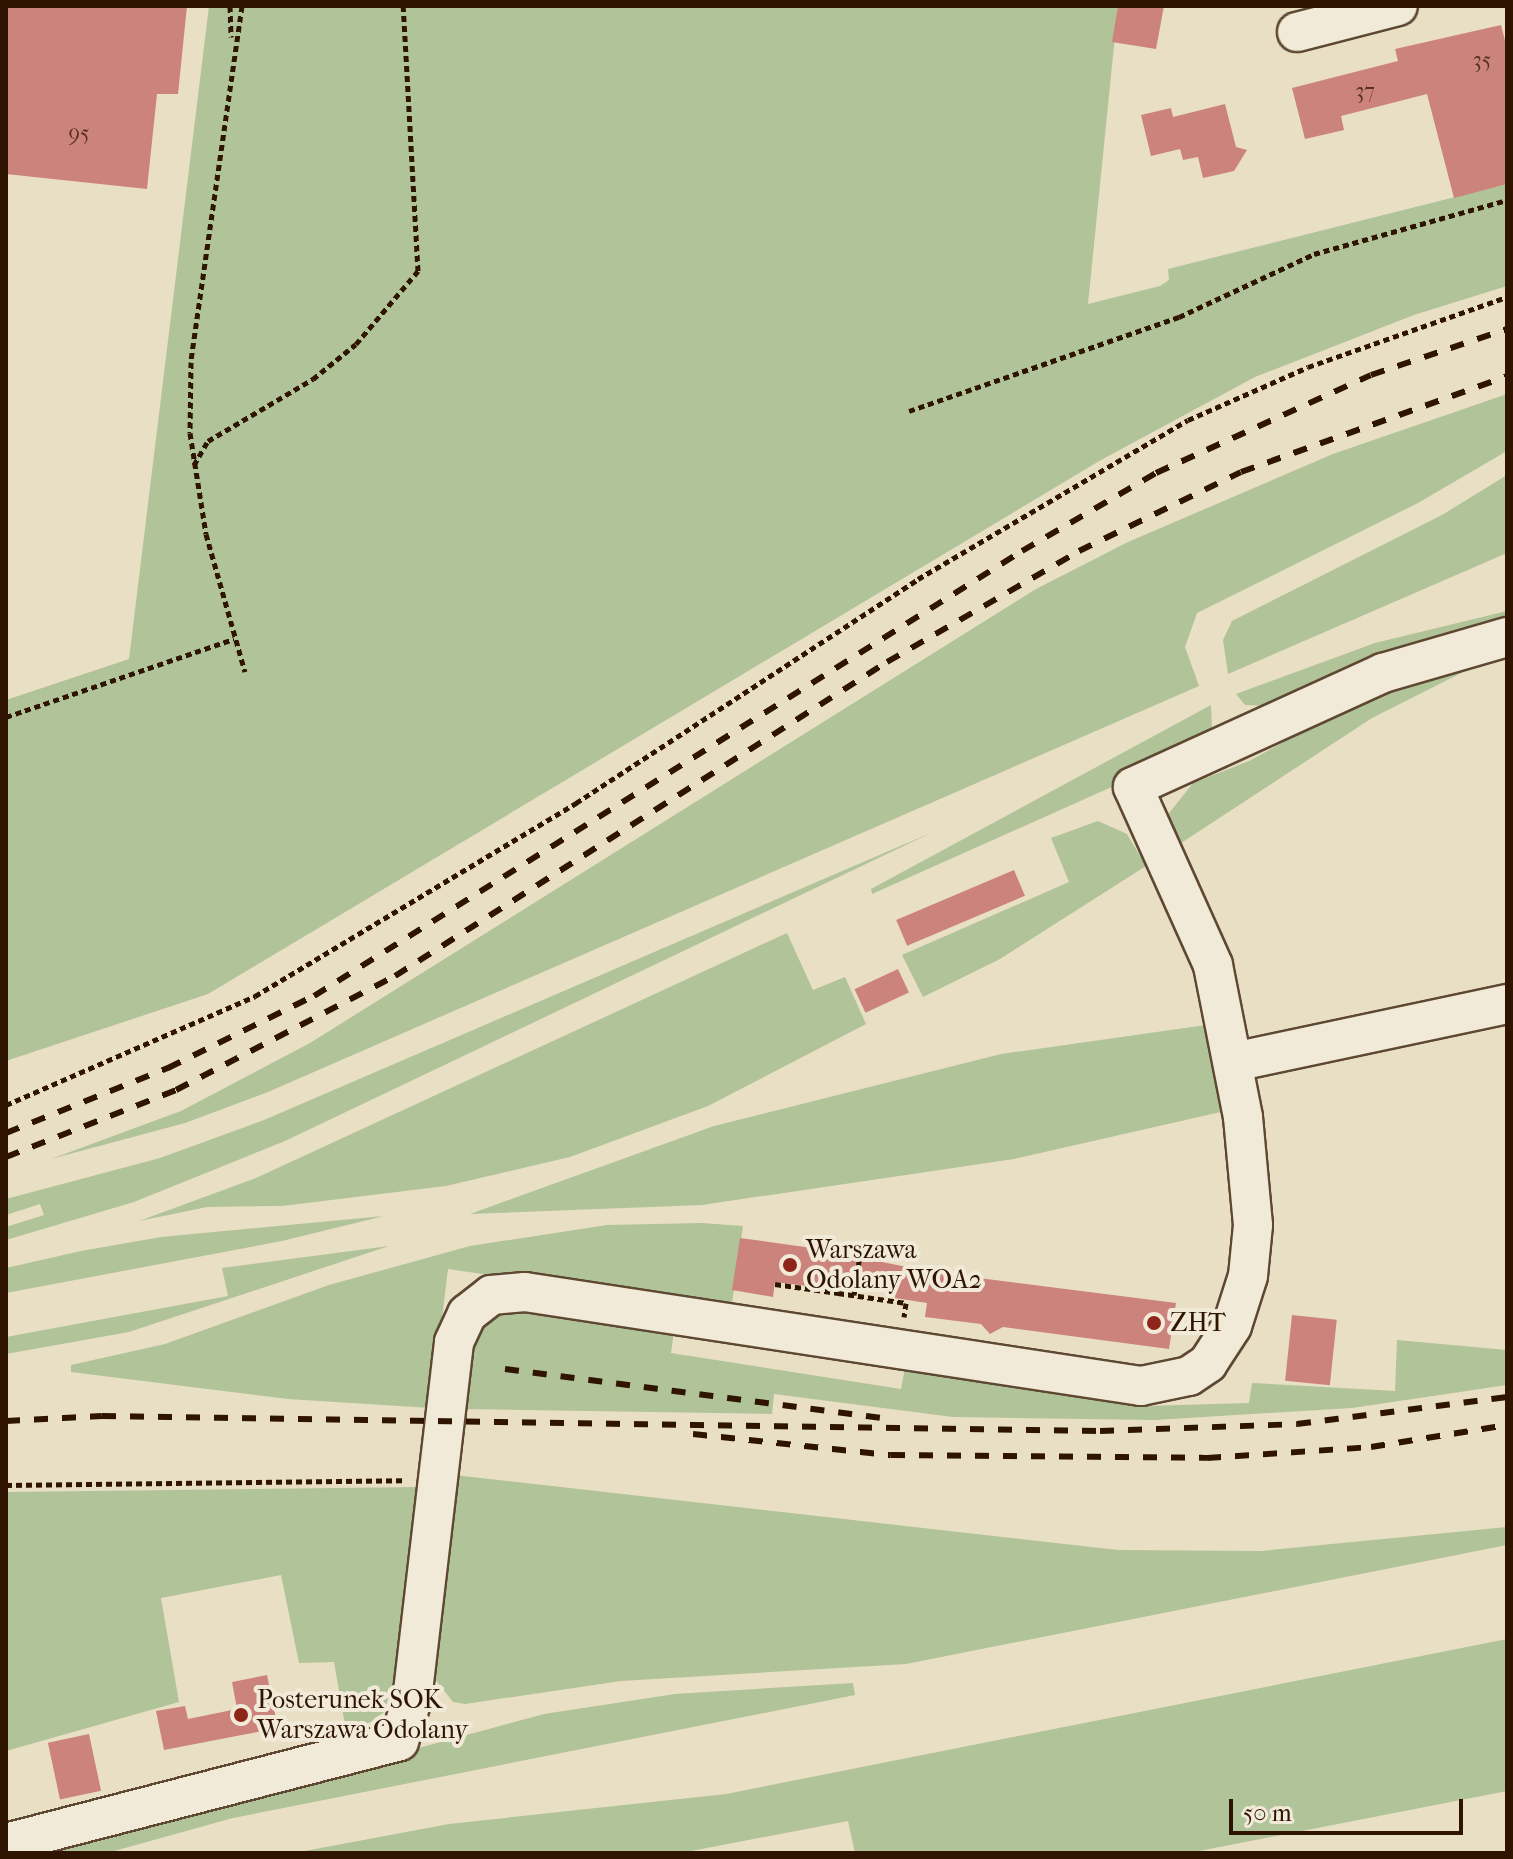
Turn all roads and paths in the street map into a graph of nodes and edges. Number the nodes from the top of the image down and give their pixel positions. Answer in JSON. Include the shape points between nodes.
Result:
{"nodes":[{"id":1,"x":230,"y":6,"type":"edge"},
{"id":2,"x":242,"y":6,"type":"edge"},
{"id":3,"x":403,"y":6,"type":"edge"},
{"id":4,"x":1398,"y":6,"type":"edge"},
{"id":5,"x":1297,"y":32,"type":"dead end"},
{"id":6,"x":232,"y":43,"type":"junction"},
{"id":7,"x":1507,"y":200,"type":"edge"},
{"id":8,"x":1507,"y":297,"type":"edge"},
{"id":9,"x":909,"y":411,"type":"dead end"},
{"id":10,"x":193,"y":466,"type":"junction"},
{"id":11,"x":1507,"y":637,"type":"edge"},
{"id":12,"x":234,"y":639,"type":"junction"},
{"id":13,"x":245,"y":672,"type":"dead end"},
{"id":14,"x":6,"y":717,"type":"edge"},
{"id":15,"x":1507,"y":1004,"type":"edge"},
{"id":16,"x":1234,"y":1062,"type":"junction"},
{"id":17,"x":6,"y":1105,"type":"edge"},
{"id":18,"x":910,"y":1242,"type":"dead end"},
{"id":19,"x":824,"y":1282,"type":"dead end"},
{"id":20,"x":775,"y":1284,"type":"dead end"},
{"id":21,"x":838,"y":1293,"type":"junction"},
{"id":22,"x":854,"y":1295,"type":"junction"},
{"id":23,"x":902,"y":1329,"type":"dead end"},
{"id":24,"x":438,"y":1480,"type":"junction"},
{"id":25,"x":6,"y":1485,"type":"edge"},
{"id":26,"x":6,"y":1843,"type":"edge"}],
"edges":[{"from":1,"to":6,"type":"path"},
{"from":2,"to":6,"type":"path"},
{"from":3,"to":10,"type":"path","via":[[418,271],[356,344],[313,379],[208,441]]},
{"from":4,"to":5,"type":"street"},
{"from":6,"to":10,"type":"path","via":[[191,362]]},
{"from":7,"to":9,"type":"path","via":[[1314,254],[1179,317]]},
{"from":8,"to":17,"type":"path","via":[[1322,362],[1188,420],[918,579],[576,803],[255,996]]},
{"from":10,"to":12,"type":"path"},
{"from":11,"to":16,"type":"street","via":[[1383,673],[1133,787],[1213,965]]},
{"from":12,"to":13,"type":"path"},
{"from":12,"to":14,"type":"path"},
{"from":15,"to":16,"type":"street"},
{"from":16,"to":24,"type":"street","via":[[1251,1197],[1248,1276],[1223,1344],[1189,1376],[1141,1386],[525,1292],[491,1295],[467,1314],[454,1342]]},
{"from":18,"to":22,"type":"path","via":[[908,1253],[861,1248]]},
{"from":19,"to":21,"type":"path","via":[[839,1284]]},
{"from":20,"to":21,"type":"path"},
{"from":21,"to":22,"type":"path"},
{"from":22,"to":23,"type":"path","via":[[906,1303]]},
{"from":24,"to":25,"type":"path"},
{"from":24,"to":26,"type":"street","via":[[412,1700],[399,1741]]}]}
